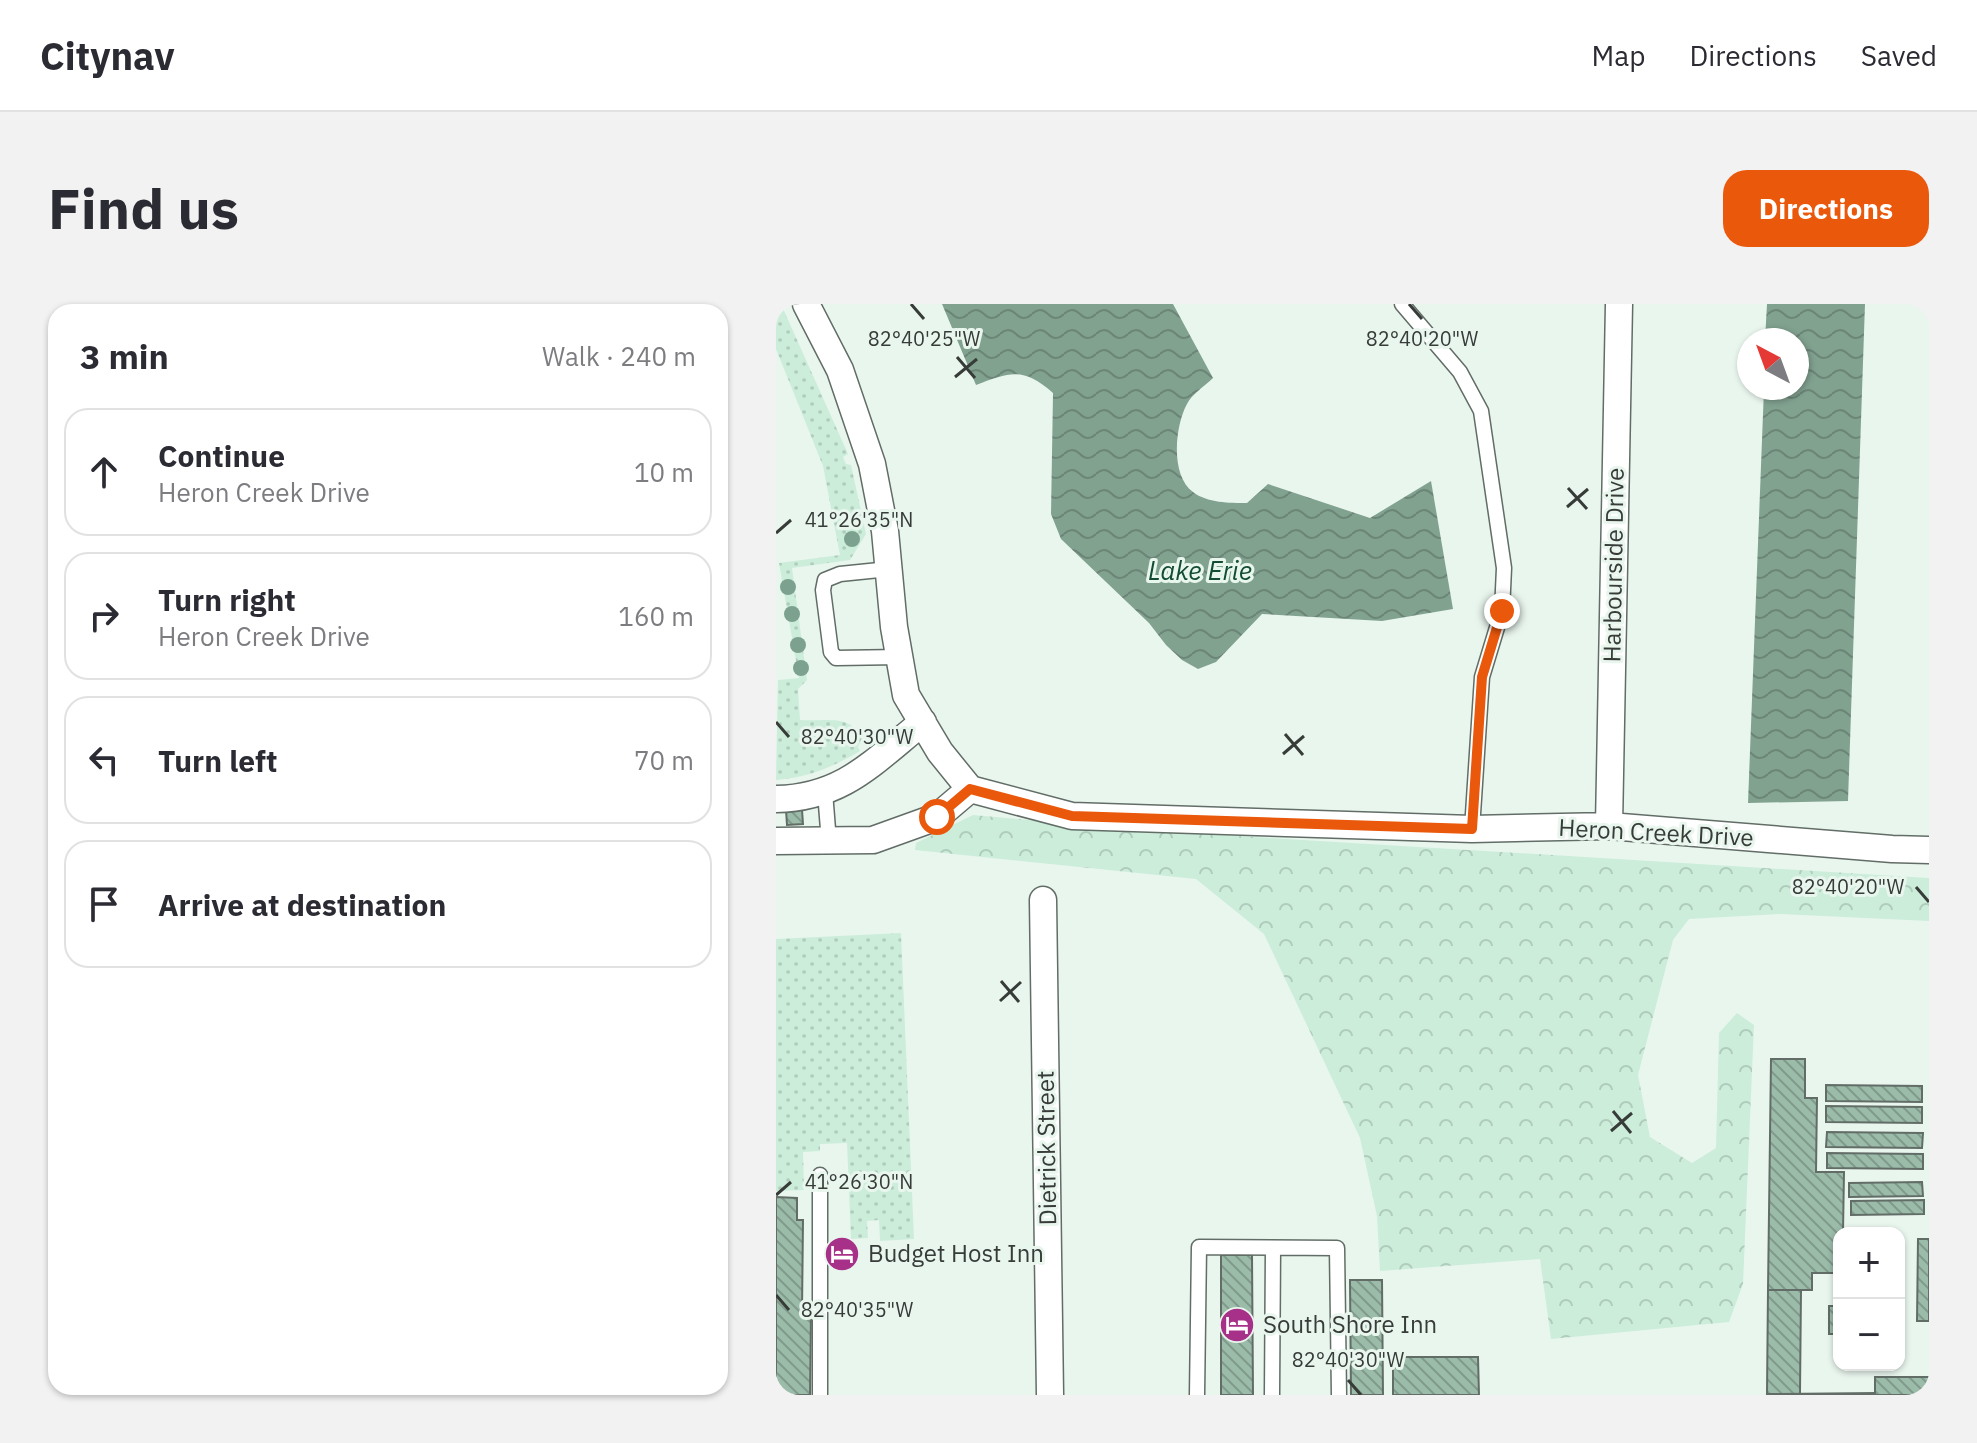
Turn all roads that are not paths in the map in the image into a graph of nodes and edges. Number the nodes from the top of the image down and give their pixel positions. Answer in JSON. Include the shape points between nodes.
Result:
{"nodes":[{"id":1,"x":806,"y":304,"type":"edge"},
{"id":2,"x":1402,"y":304,"type":"edge"},
{"id":3,"x":1619,"y":304,"type":"edge"},
{"id":4,"x":889,"y":569,"type":"junction"},
{"id":5,"x":900,"y":657,"type":"junction"},
{"id":6,"x":923,"y":722,"type":"junction"},
{"id":7,"x":970,"y":789,"type":"junction"},
{"id":8,"x":825,"y":792,"type":"junction"},
{"id":9,"x":776,"y":799,"type":"edge"},
{"id":10,"x":1609,"y":826,"type":"junction"},
{"id":11,"x":1472,"y":829,"type":"junction"},
{"id":12,"x":776,"y":841,"type":"edge"},
{"id":13,"x":829,"y":842,"type":"junction"},
{"id":14,"x":1929,"y":850,"type":"edge"},
{"id":15,"x":1043,"y":900,"type":"dead end"},
{"id":16,"x":820,"y":1175,"type":"dead end"},
{"id":17,"x":1273,"y":1248,"type":"junction"},
{"id":18,"x":820,"y":1395,"type":"edge"},
{"id":19,"x":1050,"y":1395,"type":"edge"},
{"id":20,"x":1197,"y":1395,"type":"edge"},
{"id":21,"x":1272,"y":1395,"type":"edge"},
{"id":22,"x":1339,"y":1395,"type":"edge"}],
"edges":[{"from":1,"to":4,"type":"street","via":[[856,411],[872,464]]},
{"from":2,"to":11,"type":"lane","via":[[1460,372],[1481,411],[1504,568],[1502,611],[1482,677]]},
{"from":3,"to":10,"type":"street","name":"Harbourside Drive"},
{"from":4,"to":5,"type":"street"},
{"from":4,"to":5,"type":"lane","via":[[840,574],[825,580],[823,590],[836,658]]},
{"from":5,"to":6,"type":"street","via":[[906,695]]},
{"from":6,"to":7,"type":"street"},
{"from":6,"to":8,"type":"street","via":[[850,780]]},
{"from":7,"to":11,"type":"street","name":"Heron Creek Drive","via":[[1072,816]]},
{"from":7,"to":13,"type":"street","via":[[937,817],[873,840]]},
{"from":8,"to":9,"type":"street"},
{"from":8,"to":13,"type":"lane"},
{"from":10,"to":11,"type":"street","name":"Heron Creek Drive"},
{"from":10,"to":14,"type":"street","name":"Heron Creek Drive"},
{"from":12,"to":13,"type":"street"},
{"from":15,"to":19,"type":"street","name":"Dietrick Street"},
{"from":16,"to":18,"type":"lane"},
{"from":17,"to":20,"type":"lane","via":[[1199,1247]]},
{"from":17,"to":21,"type":"lane"},
{"from":17,"to":22,"type":"lane","via":[[1337,1248]]}]}
